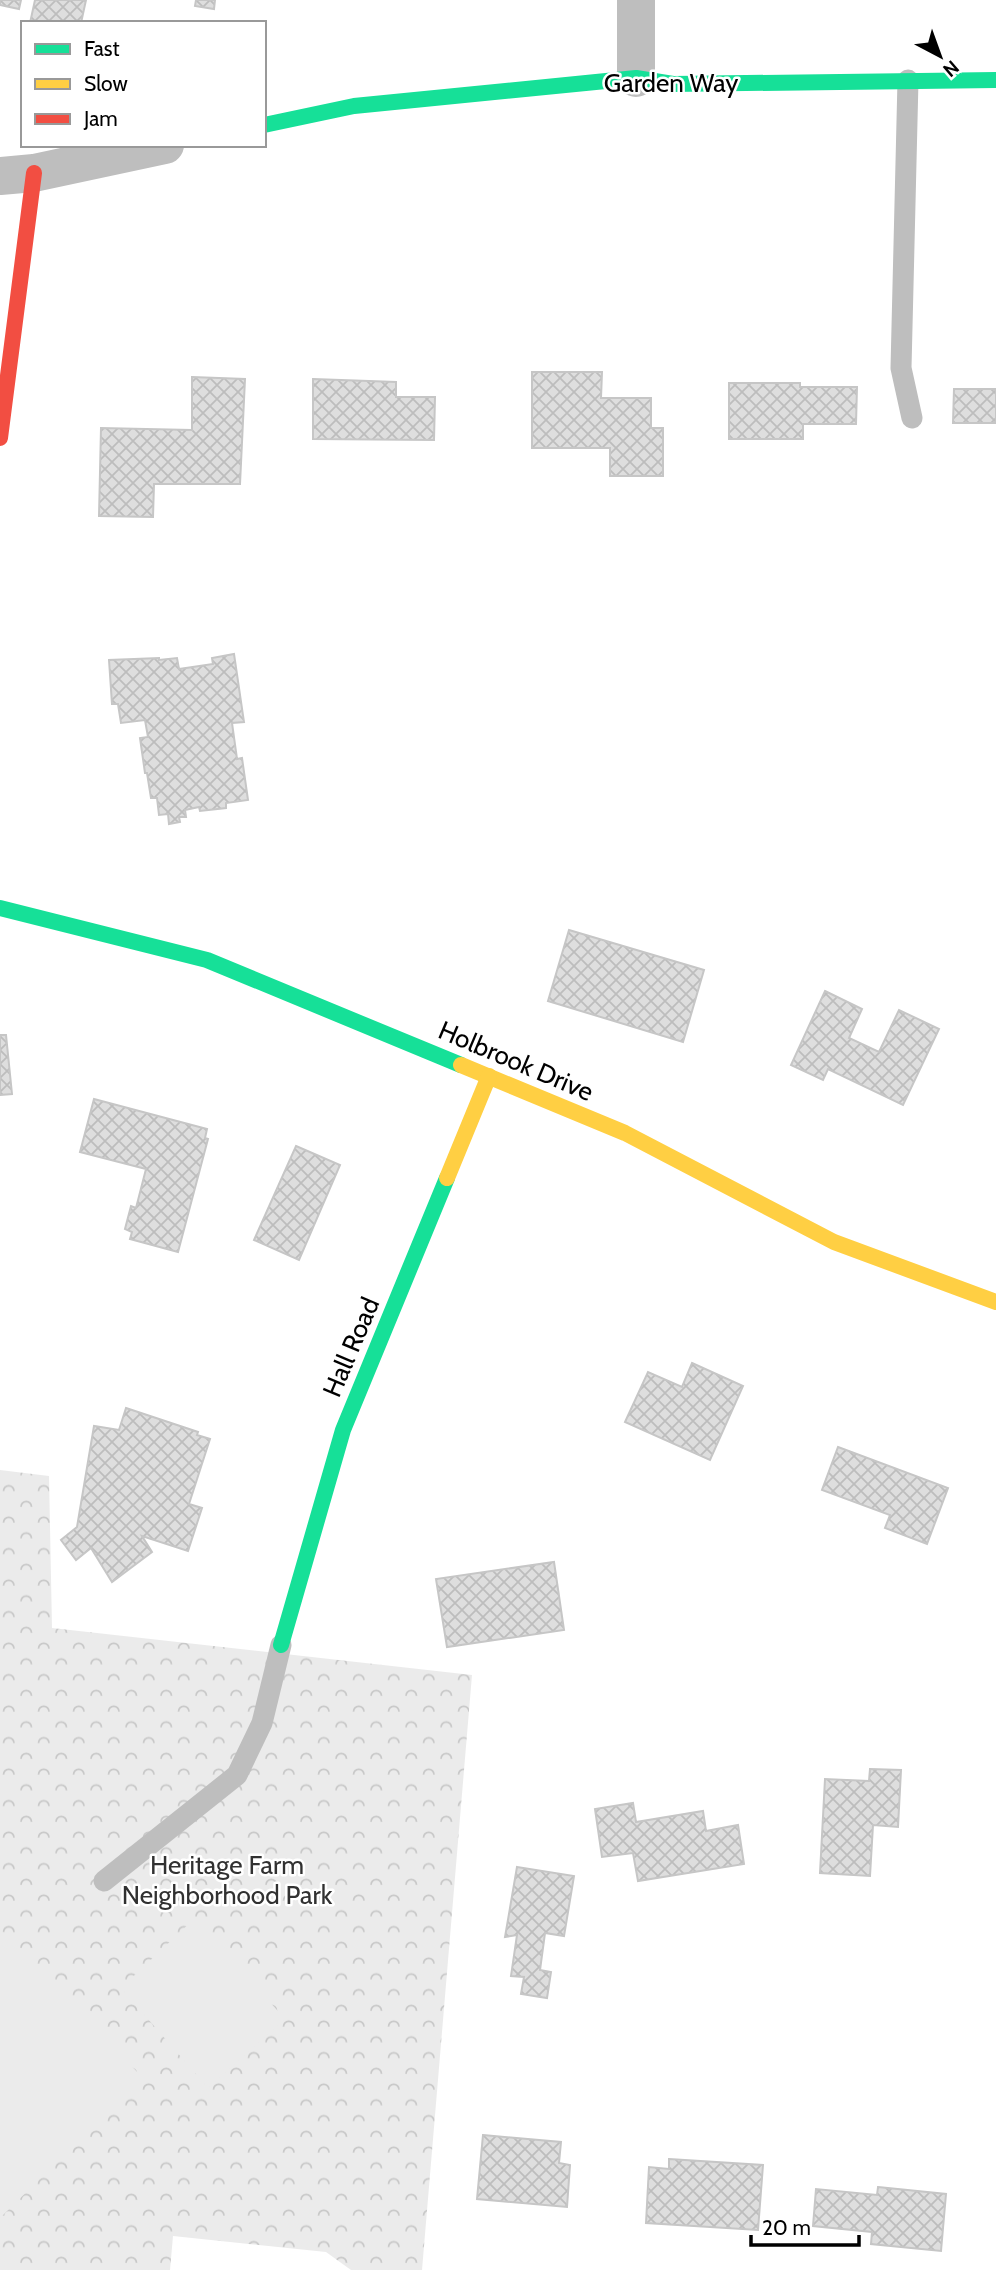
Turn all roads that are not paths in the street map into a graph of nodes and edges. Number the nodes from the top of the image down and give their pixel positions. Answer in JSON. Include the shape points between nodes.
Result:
{"nodes":[{"id":1,"x":636,"y":0,"type":"edge"},
{"id":2,"x":636,"y":78,"type":"junction"},
{"id":3,"x":908,"y":80,"type":"junction"},
{"id":4,"x":996,"y":80,"type":"edge"},
{"id":5,"x":266,"y":125,"type":"edge"},
{"id":6,"x":155,"y":147,"type":"edge"},
{"id":7,"x":17,"y":174,"type":"edge"},
{"id":8,"x":912,"y":418,"type":"dead end"},
{"id":9,"x":0,"y":438,"type":"edge"},
{"id":10,"x":0,"y":908,"type":"edge"},
{"id":11,"x":489,"y":1076,"type":"junction"},
{"id":12,"x":996,"y":1302,"type":"edge"},
{"id":13,"x":281,"y":1645,"type":"joint"},
{"id":14,"x":104,"y":1881,"type":"dead end"}],
"edges":[{"from":1,"to":2,"type":"street"},
{"from":2,"to":3,"type":"street","name":"Garden Way","via":[[673,84]]},
{"from":2,"to":5,"type":"street","name":"Garden Way","via":[[354,106]]},
{"from":3,"to":4,"type":"street","name":"Garden Way"},
{"from":3,"to":8,"type":"lane","via":[[901,368]]},
{"from":6,"to":7,"type":"street"},
{"from":7,"to":9,"type":"street"},
{"from":10,"to":11,"type":"street","name":"Holbrook Drive","via":[[207,960]]},
{"from":11,"to":12,"type":"street","name":"Holbrook Drive","via":[[625,1133],[834,1242]]},
{"from":11,"to":13,"type":"street","name":"Hall Road","via":[[343,1430]]},
{"from":13,"to":14,"type":"lane","via":[[262,1723],[237,1775]]}]}
